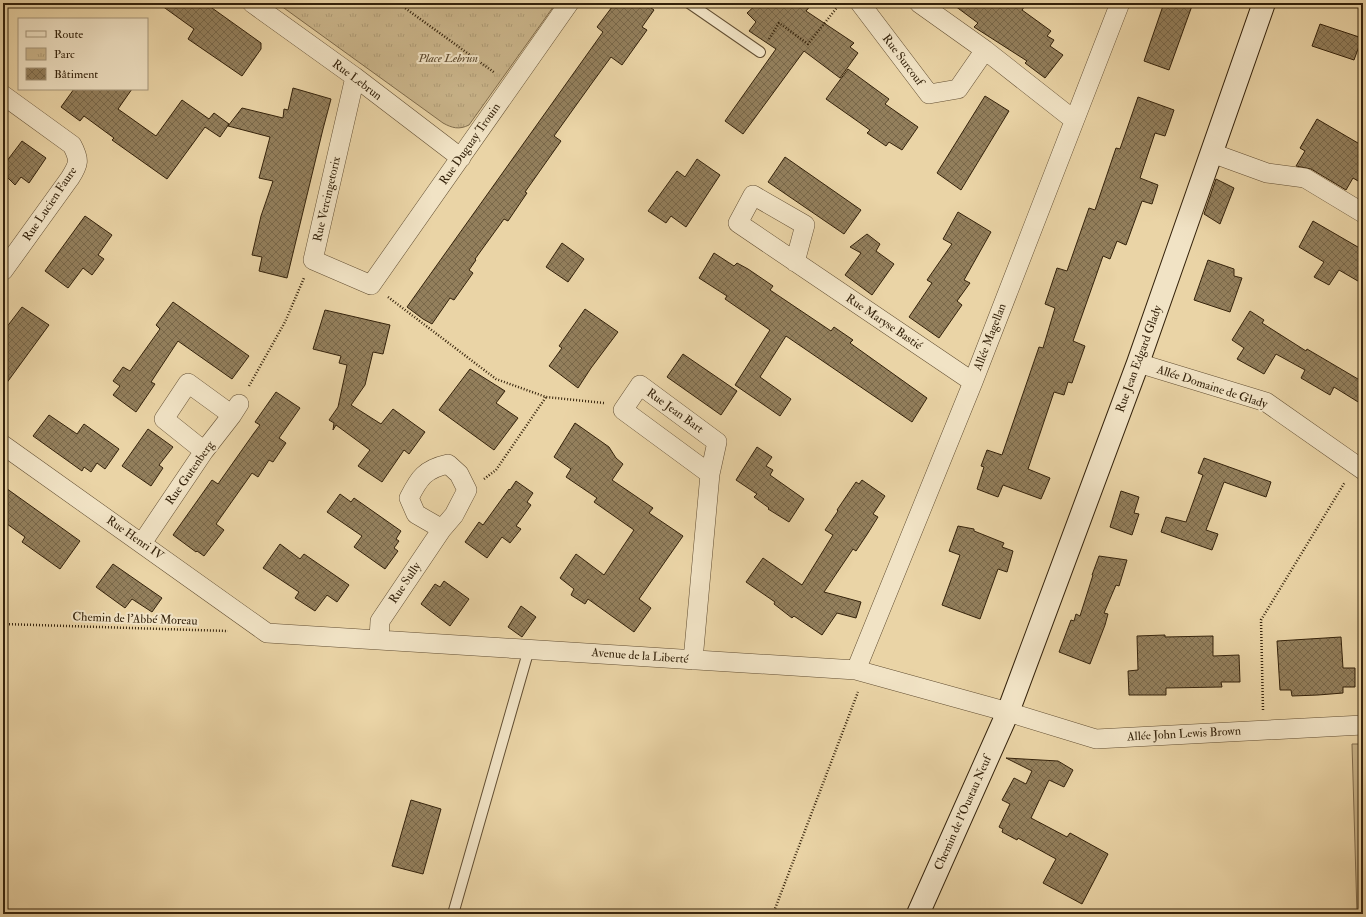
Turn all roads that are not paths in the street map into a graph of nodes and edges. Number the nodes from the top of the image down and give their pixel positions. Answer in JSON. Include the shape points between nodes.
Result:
{"nodes":[{"id":1,"x":252,"y":3,"type":"edge"},
{"id":2,"x":570,"y":3,"type":"edge"},
{"id":3,"x":689,"y":3,"type":"edge"},
{"id":4,"x":860,"y":3,"type":"edge"},
{"id":5,"x":919,"y":3,"type":"edge"},
{"id":6,"x":1120,"y":3,"type":"edge"},
{"id":7,"x":1264,"y":3,"type":"edge"},
{"id":8,"x":985,"y":50,"type":"junction"},
{"id":9,"x":760,"y":52,"type":"road end"},
{"id":10,"x":355,"y":77,"type":"junction"},
{"id":11,"x":3,"y":95,"type":"edge"},
{"id":12,"x":1074,"y":120,"type":"junction"},
{"id":13,"x":1212,"y":154,"type":"junction"},
{"id":14,"x":461,"y":158,"type":"junction"},
{"id":15,"x":1363,"y":213,"type":"edge"},
{"id":16,"x":795,"y":262,"type":"dead end"},
{"id":17,"x":3,"y":271,"type":"edge"},
{"id":18,"x":371,"y":285,"type":"joint"},
{"id":19,"x":1138,"y":363,"type":"junction"},
{"id":20,"x":973,"y":382,"type":"junction"},
{"id":21,"x":3,"y":445,"type":"edge"},
{"id":22,"x":204,"y":451,"type":"junction"},
{"id":23,"x":1359,"y":467,"type":"edge"},
{"id":24,"x":710,"y":474,"type":"junction"},
{"id":25,"x":442,"y":530,"type":"junction"},
{"id":26,"x":142,"y":543,"type":"junction"},
{"id":27,"x":267,"y":632,"type":"joint"},
{"id":28,"x":379,"y":640,"type":"junction"},
{"id":29,"x":529,"y":649,"type":"junction"},
{"id":30,"x":693,"y":660,"type":"junction"},
{"id":31,"x":861,"y":671,"type":"junction"},
{"id":32,"x":1008,"y":712,"type":"junction"},
{"id":33,"x":1363,"y":725,"type":"edge"},
{"id":34,"x":453,"y":914,"type":"edge"},
{"id":35,"x":918,"y":914,"type":"edge"}],
"edges":[{"from":1,"to":10,"type":"street","name":"Rue Lebrun"},
{"from":2,"to":14,"type":"street","name":"Rue Duguay Trouin"},
{"from":3,"to":9,"type":"lane"},
{"from":4,"to":8,"type":"street","name":"Rue Surcouf","via":[[929,94],[958,89]]},
{"from":5,"to":8,"type":"street"},
{"from":6,"to":12,"type":"street","name":"Allée Magellan"},
{"from":7,"to":13,"type":"street","name":"Rue Jean Edgard Glady"},
{"from":8,"to":12,"type":"street"},
{"from":10,"to":14,"type":"street","name":"Rue Lebrun"},
{"from":10,"to":18,"type":"street","name":"Rue Vercingetorix","via":[[313,260]]},
{"from":11,"to":17,"type":"street","name":"Rue Lucien Faure","via":[[72,145],[78,155],[77,166],[70,178]]},
{"from":12,"to":20,"type":"street","name":"Allée Magellan"},
{"from":13,"to":15,"type":"street","via":[[1267,173],[1305,178]]},
{"from":13,"to":19,"type":"street","name":"Rue Jean Edgard Glady"},
{"from":14,"to":18,"type":"street","name":"Rue Duguay Trouin"},
{"from":16,"to":20,"type":"street","name":"Rue Maryse Bastié"},
{"from":19,"to":23,"type":"street","name":"Allée Domaine de Glady","via":[[1266,402]]},
{"from":19,"to":32,"type":"street","name":"Rue Jean Edgard Glady"},
{"from":20,"to":31,"type":"street","name":"Allée Magellan"},
{"from":21,"to":26,"type":"street","name":"Rue Henri IV"},
{"from":22,"to":22,"type":"street","name":"Rue Gutenberg","via":[[235,409],[188,383],[164,419]]},
{"from":22,"to":26,"type":"street","name":"Rue Gutenberg"},
{"from":24,"to":24,"type":"street","name":"Rue Jean Bart","via":[[717,442],[640,385],[623,410]]},
{"from":24,"to":30,"type":"street","name":"Rue Jean Bart"},
{"from":25,"to":25,"type":"street","name":"Rue Sully","via":[[454,516],[467,490],[459,474],[448,464],[434,467],[417,481],[409,498],[416,514]]},
{"from":25,"to":28,"type":"street","name":"Rue Sully","via":[[380,621]]},
{"from":26,"to":27,"type":"street","name":"Rue Henri IV"},
{"from":27,"to":28,"type":"street","name":"Avenue de la Liberté"},
{"from":28,"to":29,"type":"street","name":"Avenue de la Liberté"},
{"from":29,"to":30,"type":"street","name":"Avenue de la Liberté"},
{"from":29,"to":34,"type":"lane"},
{"from":30,"to":31,"type":"street","name":"Avenue de la Liberté"},
{"from":31,"to":32,"type":"street","name":"Avenue de la Liberté"},
{"from":32,"to":33,"type":"street","name":"Allée John Lewis Brown","via":[[1096,739]]},
{"from":32,"to":35,"type":"street","name":"Chemin de l'Oustau Neuf"}]}
